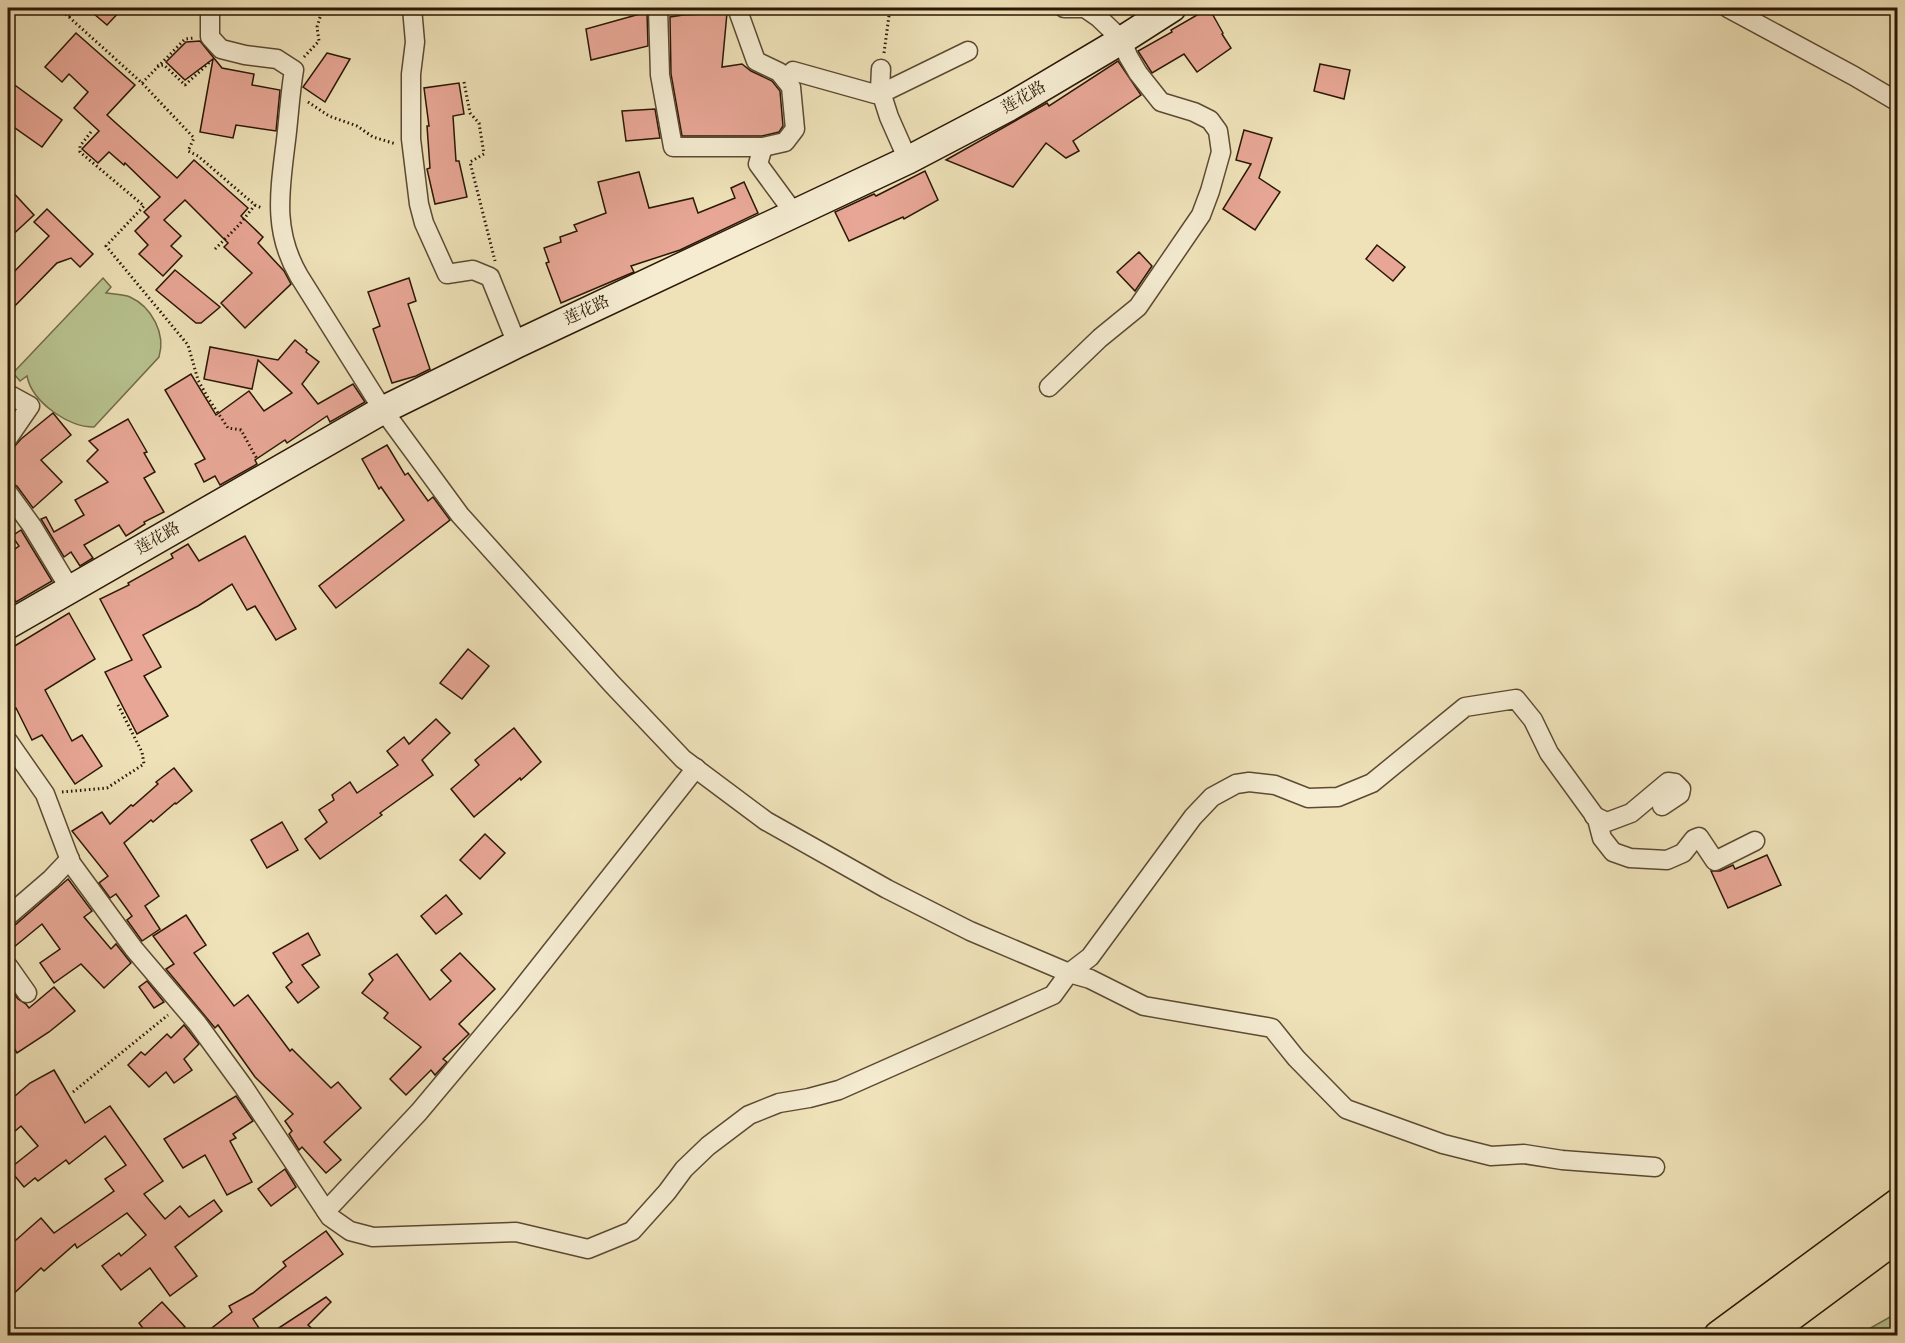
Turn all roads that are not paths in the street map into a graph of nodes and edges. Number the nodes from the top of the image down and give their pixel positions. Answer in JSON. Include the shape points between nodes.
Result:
{"nodes":[{"id":1,"x":210,"y":8,"type":"edge"},
{"id":2,"x":412,"y":8,"type":"edge"},
{"id":3,"x":658,"y":8,"type":"edge"},
{"id":4,"x":737,"y":8,"type":"edge"},
{"id":5,"x":1064,"y":8,"type":"edge"},
{"id":6,"x":1172,"y":8,"type":"edge"},
{"id":7,"x":1728,"y":8,"type":"edge"},
{"id":8,"x":1122,"y":40,"type":"junction"},
{"id":9,"x":968,"y":51,"type":"dead end"},
{"id":10,"x":881,"y":69,"type":"road end"},
{"id":11,"x":793,"y":71,"type":"dead end"},
{"id":12,"x":882,"y":93,"type":"junction"},
{"id":13,"x":1898,"y":102,"type":"edge"},
{"id":14,"x":763,"y":147,"type":"junction"},
{"id":15,"x":908,"y":160,"type":"junction"},
{"id":16,"x":794,"y":213,"type":"junction"},
{"id":17,"x":518,"y":344,"type":"junction"},
{"id":18,"x":1049,"y":387,"type":"dead end"},
{"id":19,"x":8,"y":394,"type":"edge"},
{"id":20,"x":383,"y":410,"type":"junction"},
{"id":21,"x":8,"y":438,"type":"edge"},
{"id":22,"x":8,"y":493,"type":"edge"},
{"id":23,"x":70,"y":589,"type":"junction"},
{"id":24,"x":8,"y":625,"type":"edge"},
{"id":25,"x":8,"y":741,"type":"edge"},
{"id":26,"x":696,"y":768,"type":"junction"},
{"id":27,"x":1662,"y":806,"type":"dead end"},
{"id":28,"x":1594,"y":816,"type":"junction"},
{"id":29,"x":1755,"y":841,"type":"dead end"},
{"id":30,"x":70,"y":859,"type":"junction"},
{"id":31,"x":8,"y":916,"type":"edge"},
{"id":32,"x":8,"y":966,"type":"edge"},
{"id":33,"x":1069,"y":974,"type":"junction"},
{"id":34,"x":27,"y":993,"type":"dead end"},
{"id":35,"x":1655,"y":1167,"type":"dead end"},
{"id":36,"x":1898,"y":1204,"type":"edge"},
{"id":37,"x":326,"y":1211,"type":"junction"},
{"id":38,"x":1898,"y":1236,"type":"edge"},
{"id":39,"x":1719,"y":1335,"type":"edge"},
{"id":40,"x":1763,"y":1335,"type":"edge"}],
"edges":[{"from":1,"to":20,"type":"street","via":[[216,43],[245,55],[277,59],[294,70],[279,208],[283,241],[291,262]]},
{"from":2,"to":17,"type":"street","via":[[415,42],[411,139],[424,223],[447,274],[473,270],[490,277]]},
{"from":3,"to":14,"type":"street","via":[[660,75],[673,147]]},
{"from":4,"to":14,"type":"street","via":[[756,61],[779,72],[791,87],[795,129],[785,142]]},
{"from":5,"to":8,"type":"street","via":[[1084,8]]},
{"from":6,"to":8,"type":"main road","name":"莲花路"},
{"from":7,"to":13,"type":"street"},
{"from":8,"to":15,"type":"main road","name":"莲花路","via":[[1009,107]]},
{"from":8,"to":18,"type":"street","via":[[1138,73],[1161,102],[1210,120],[1218,131],[1221,152],[1201,215],[1138,307]]},
{"from":9,"to":12,"type":"street"},
{"from":10,"to":12,"type":"street"},
{"from":11,"to":12,"type":"street"},
{"from":12,"to":15,"type":"street"},
{"from":14,"to":16,"type":"street","via":[[758,164]]},
{"from":15,"to":16,"type":"main road","name":"莲花路"},
{"from":16,"to":17,"type":"main road","name":"莲花路"},
{"from":17,"to":20,"type":"main road","name":"莲花路"},
{"from":19,"to":21,"type":"street","via":[[30,406]]},
{"from":20,"to":23,"type":"main road","name":"莲花路"},
{"from":20,"to":26,"type":"street","via":[[460,515],[611,683]]},
{"from":22,"to":23,"type":"street","via":[[33,526]]},
{"from":23,"to":24,"type":"main road","name":"莲花路"},
{"from":25,"to":30,"type":"street","via":[[45,794]]},
{"from":26,"to":33,"type":"street","via":[[766,821],[887,889]]},
{"from":26,"to":37,"type":"street","via":[[512,1001],[419,1112]]},
{"from":27,"to":28,"type":"street","via":[[1680,794],[1675,783],[1668,782],[1631,813],[1607,822]]},
{"from":28,"to":29,"type":"street","via":[[1602,838],[1613,852],[1630,858],[1667,860],[1683,853],[1699,837],[1715,861]]},
{"from":28,"to":33,"type":"street","via":[[1548,753],[1533,720],[1516,699],[1465,707],[1372,783],[1338,797],[1308,798],[1275,785],[1249,782],[1236,784],[1212,797],[1090,957]]},
{"from":30,"to":31,"type":"street"},
{"from":30,"to":37,"type":"street","via":[[134,949],[197,1023],[243,1086]]},
{"from":32,"to":34,"type":"street"},
{"from":33,"to":35,"type":"street","via":[[1090,979],[1144,1006],[1272,1028],[1346,1109],[1443,1144],[1491,1156],[1524,1154]]},
{"from":33,"to":37,"type":"street","via":[[1053,994],[939,1047],[839,1090],[779,1102],[749,1115],[684,1169],[632,1231],[588,1249],[516,1232],[373,1237],[351,1231]]},
{"from":36,"to":39,"type":"main road"},
{"from":38,"to":40,"type":"main road"}]}
